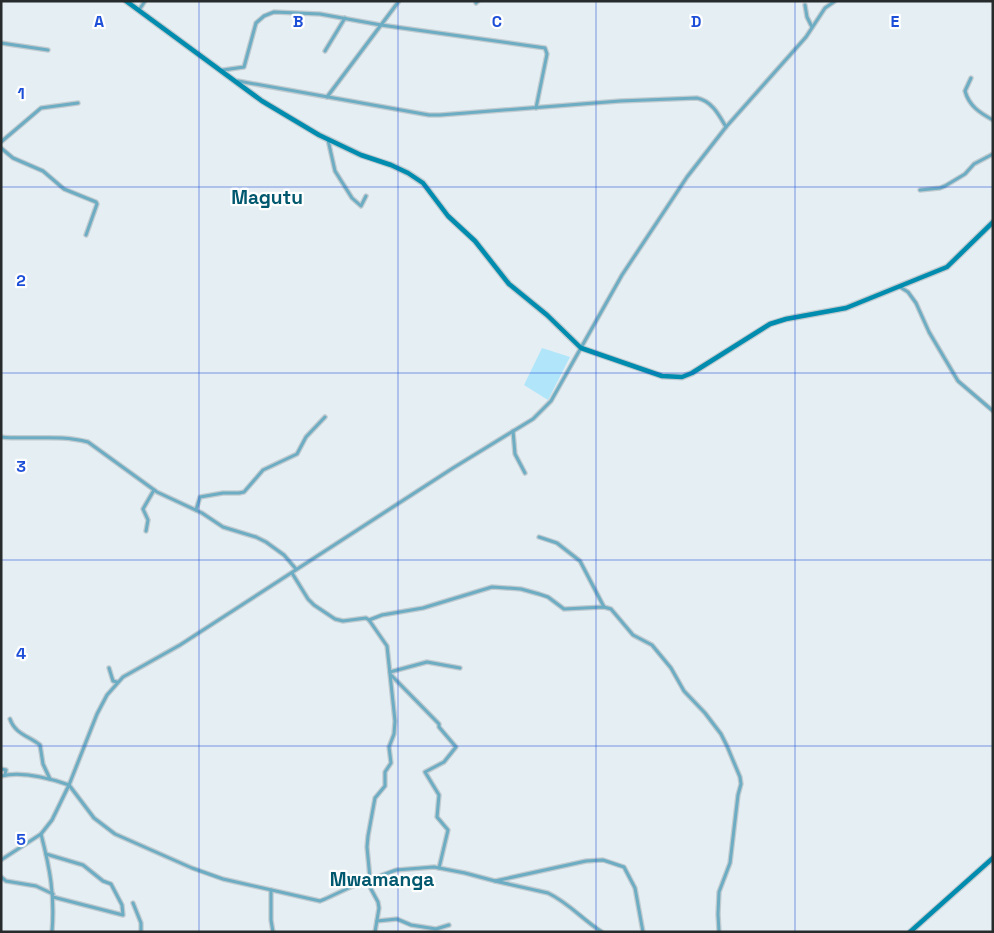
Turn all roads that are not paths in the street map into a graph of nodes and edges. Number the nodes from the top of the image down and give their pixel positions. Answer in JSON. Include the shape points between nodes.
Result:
{"nodes":[{"id":1,"x":126,"y":1,"type":"edge"},
{"id":2,"x":145,"y":1,"type":"edge"},
{"id":3,"x":399,"y":1,"type":"edge"},
{"id":4,"x":835,"y":1,"type":"edge"},
{"id":5,"x":805,"y":5,"type":"dead end"},
{"id":6,"x":139,"y":10,"type":"junction"},
{"id":7,"x":345,"y":18,"type":"junction"},
{"id":8,"x":381,"y":25,"type":"junction"},
{"id":9,"x":812,"y":27,"type":"junction"},
{"id":10,"x":1,"y":43,"type":"edge"},
{"id":11,"x":48,"y":50,"type":"dead end"},
{"id":12,"x":325,"y":51,"type":"dead end"},
{"id":13,"x":223,"y":70,"type":"junction"},
{"id":14,"x":971,"y":78,"type":"dead end"},
{"id":15,"x":238,"y":82,"type":"junction"},
{"id":16,"x":327,"y":97,"type":"junction"},
{"id":17,"x":78,"y":103,"type":"dead end"},
{"id":18,"x":536,"y":108,"type":"junction"},
{"id":19,"x":993,"y":120,"type":"edge"},
{"id":20,"x":726,"y":128,"type":"junction"},
{"id":21,"x":328,"y":139,"type":"junction"},
{"id":22,"x":2,"y":141,"type":"edge"},
{"id":23,"x":1,"y":148,"type":"edge"},
{"id":24,"x":993,"y":154,"type":"edge"},
{"id":25,"x":920,"y":190,"type":"dead end"},
{"id":26,"x":366,"y":196,"type":"dead end"},
{"id":27,"x":993,"y":222,"type":"edge"},
{"id":28,"x":86,"y":235,"type":"dead end"},
{"id":29,"x":900,"y":287,"type":"junction"},
{"id":30,"x":580,"y":348,"type":"junction"},
{"id":31,"x":993,"y":411,"type":"edge"},
{"id":32,"x":325,"y":417,"type":"dead end"},
{"id":33,"x":513,"y":431,"type":"junction"},
{"id":34,"x":1,"y":437,"type":"edge"},
{"id":35,"x":525,"y":473,"type":"dead end"},
{"id":36,"x":154,"y":490,"type":"junction"},
{"id":37,"x":196,"y":510,"type":"junction"},
{"id":38,"x":146,"y":531,"type":"dead end"},
{"id":39,"x":539,"y":537,"type":"dead end"},
{"id":40,"x":296,"y":570,"type":"junction"},
{"id":41,"x":292,"y":572,"type":"junction"},
{"id":42,"x":604,"y":607,"type":"junction"},
{"id":43,"x":368,"y":620,"type":"junction"},
{"id":44,"x":109,"y":668,"type":"dead end"},
{"id":45,"x":460,"y":668,"type":"dead end"},
{"id":46,"x":390,"y":673,"type":"junction"},
{"id":47,"x":118,"y":682,"type":"junction"},
{"id":48,"x":10,"y":719,"type":"dead end"},
{"id":49,"x":1,"y":768,"type":"edge"},
{"id":50,"x":3,"y":776,"type":"edge"},
{"id":51,"x":51,"y":779,"type":"junction"},
{"id":52,"x":69,"y":785,"type":"junction"},
{"id":53,"x":41,"y":834,"type":"junction"},
{"id":54,"x":46,"y":854,"type":"junction"},
{"id":55,"x":993,"y":858,"type":"edge"},
{"id":56,"x":1,"y":860,"type":"edge"},
{"id":57,"x":439,"y":868,"type":"junction"},
{"id":58,"x":1,"y":877,"type":"edge"},
{"id":59,"x":370,"y":880,"type":"junction"},
{"id":60,"x":495,"y":881,"type":"junction"},
{"id":61,"x":270,"y":890,"type":"junction"},
{"id":62,"x":53,"y":896,"type":"junction"},
{"id":63,"x":133,"y":903,"type":"dead end"},
{"id":64,"x":377,"y":920,"type":"junction"},
{"id":65,"x":449,"y":925,"type":"dead end"},
{"id":66,"x":52,"y":932,"type":"edge"},
{"id":67,"x":141,"y":932,"type":"edge"},
{"id":68,"x":273,"y":932,"type":"edge"},
{"id":69,"x":375,"y":932,"type":"edge"},
{"id":70,"x":602,"y":932,"type":"edge"},
{"id":71,"x":643,"y":932,"type":"edge"},
{"id":72,"x":719,"y":932,"type":"edge"},
{"id":73,"x":910,"y":932,"type":"edge"}],
"edges":[{"from":1,"to":6,"type":"street"},
{"from":2,"to":6,"type":"street"},
{"from":3,"to":8,"type":"street"},
{"from":4,"to":9,"type":"street","via":[[825,8]]},
{"from":5,"to":9,"type":"street"},
{"from":6,"to":13,"type":"street"},
{"from":7,"to":8,"type":"street"},
{"from":7,"to":12,"type":"street"},
{"from":7,"to":13,"type":"street","via":[[269,13],[256,23],[244,68]]},
{"from":8,"to":16,"type":"street"},
{"from":8,"to":18,"type":"street","via":[[545,48],[547,54]]},
{"from":9,"to":20,"type":"street"},
{"from":10,"to":11,"type":"street"},
{"from":13,"to":15,"type":"street"},
{"from":14,"to":19,"type":"street","via":[[966,96],[974,108]]},
{"from":15,"to":16,"type":"street"},
{"from":15,"to":21,"type":"street"},
{"from":16,"to":18,"type":"street","via":[[429,114]]},
{"from":17,"to":22,"type":"street","via":[[41,108]]},
{"from":18,"to":20,"type":"street","via":[[697,98],[703,99],[717,112]]},
{"from":20,"to":30,"type":"street","via":[[687,177],[622,275]]},
{"from":21,"to":26,"type":"street","via":[[335,170],[352,198],[361,206]]},
{"from":21,"to":30,"type":"street","via":[[391,165],[423,183],[509,284]]},
{"from":23,"to":28,"type":"street","via":[[13,158],[44,171],[64,189],[96,202]]},
{"from":24,"to":25,"type":"street","via":[[945,186]]},
{"from":27,"to":29,"type":"street","via":[[947,267]]},
{"from":29,"to":30,"type":"street","via":[[846,308],[770,324],[682,377],[662,376]]},
{"from":29,"to":31,"type":"street","via":[[916,303],[929,332],[963,387]]},
{"from":30,"to":33,"type":"street","via":[[547,406]]},
{"from":32,"to":37,"type":"street","via":[[306,437],[297,454],[262,470],[244,492],[200,497]]},
{"from":33,"to":35,"type":"street","via":[[515,454]]},
{"from":33,"to":40,"type":"street"},
{"from":34,"to":36,"type":"street","via":[[48,437],[88,442]]},
{"from":36,"to":37,"type":"street"},
{"from":36,"to":38,"type":"street","via":[[143,509],[148,520]]},
{"from":37,"to":40,"type":"street","via":[[223,527],[266,542],[284,555]]},
{"from":39,"to":42,"type":"street","via":[[557,543],[580,561]]},
{"from":40,"to":41,"type":"street"},
{"from":41,"to":43,"type":"street","via":[[314,605],[335,619]]},
{"from":41,"to":47,"type":"street"},
{"from":42,"to":43,"type":"street","via":[[567,610],[548,596],[521,589],[492,587],[423,608]]},
{"from":42,"to":72,"type":"street","via":[[612,610],[633,635],[652,645],[671,668],[686,695],[702,709],[721,734],[740,777],[730,863],[719,892]]},
{"from":43,"to":46,"type":"street","via":[[386,642]]},
{"from":44,"to":47,"type":"street","via":[[113,681]]},
{"from":45,"to":46,"type":"street","via":[[428,662]]},
{"from":46,"to":57,"type":"street","via":[[440,724],[456,747],[444,762],[425,772],[440,795],[437,817],[448,830]]},
{"from":46,"to":59,"type":"street","via":[[395,728],[390,743],[391,763],[385,772],[385,786],[376,798],[368,836]]},
{"from":47,"to":52,"type":"street","via":[[97,714]]},
{"from":48,"to":51,"type":"street","via":[[12,727],[20,734],[40,744],[43,764]]},
{"from":49,"to":50,"type":"street","via":[[6,770]]},
{"from":50,"to":51,"type":"street","via":[[16,774]]},
{"from":51,"to":52,"type":"street"},
{"from":52,"to":53,"type":"street","via":[[52,820]]},
{"from":52,"to":61,"type":"street","via":[[94,818],[115,834],[192,868]]},
{"from":53,"to":54,"type":"street"},
{"from":53,"to":56,"type":"street"},
{"from":54,"to":62,"type":"street"},
{"from":54,"to":62,"type":"street","via":[[83,865],[111,884],[122,905],[123,915]]},
{"from":55,"to":73,"type":"street"},
{"from":57,"to":59,"type":"street","via":[[396,870]]},
{"from":57,"to":60,"type":"street"},
{"from":58,"to":62,"type":"street","via":[[6,881],[36,886]]},
{"from":59,"to":61,"type":"street","via":[[320,901]]},
{"from":59,"to":64,"type":"street","via":[[378,902]]},
{"from":60,"to":70,"type":"street","via":[[548,893],[570,905]]},
{"from":60,"to":71,"type":"street","via":[[603,860],[624,867],[635,888]]},
{"from":61,"to":68,"type":"street"},
{"from":62,"to":66,"type":"street"},
{"from":63,"to":67,"type":"street"},
{"from":64,"to":65,"type":"street","via":[[397,919],[411,926],[436,929]]},
{"from":64,"to":69,"type":"street"}]}
